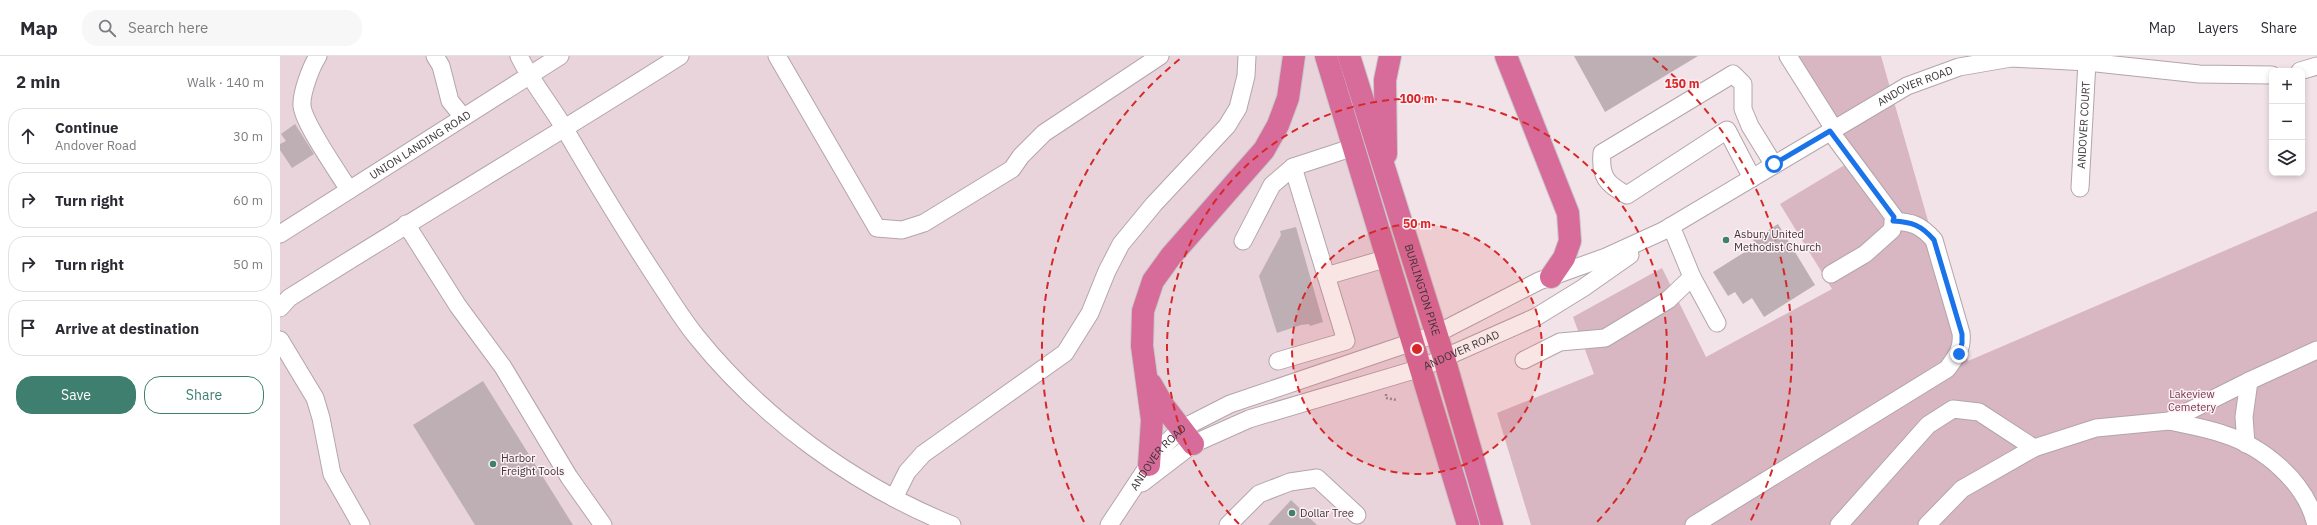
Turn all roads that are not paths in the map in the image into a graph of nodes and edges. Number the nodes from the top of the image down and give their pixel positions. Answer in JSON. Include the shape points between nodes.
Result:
{"nodes":[{"id":1,"x":318,"y":56,"type":"edge"},
{"id":2,"x":435,"y":56,"type":"edge"},
{"id":3,"x":519,"y":56,"type":"edge"},
{"id":4,"x":560,"y":56,"type":"edge"},
{"id":5,"x":680,"y":56,"type":"edge"},
{"id":6,"x":777,"y":56,"type":"edge"},
{"id":7,"x":1160,"y":56,"type":"edge"},
{"id":8,"x":1248,"y":56,"type":"edge"},
{"id":9,"x":1294,"y":56,"type":"edge"},
{"id":10,"x":1326,"y":56,"type":"edge"},
{"id":11,"x":1349,"y":56,"type":"edge"},
{"id":12,"x":1390,"y":56,"type":"edge"},
{"id":13,"x":1506,"y":56,"type":"edge"},
{"id":14,"x":1788,"y":56,"type":"edge"},
{"id":15,"x":2011,"y":57,"type":"edge"},
{"id":16,"x":2087,"y":62,"type":"junction"},
{"id":17,"x":2317,"y":66,"type":"edge"},
{"id":18,"x":2305,"y":70,"type":"edge"},
{"id":19,"x":2269,"y":75,"type":"edge"},
{"id":20,"x":528,"y":76,"type":"junction"},
{"id":21,"x":463,"y":117,"type":"junction"},
{"id":22,"x":565,"y":129,"type":"junction"},
{"id":23,"x":1832,"y":130,"type":"junction"},
{"id":24,"x":1354,"y":147,"type":"junction"},
{"id":25,"x":1774,"y":164,"type":"junction"},
{"id":26,"x":1293,"y":167,"type":"junction"},
{"id":27,"x":1752,"y":178,"type":"junction"},
{"id":28,"x":1387,"y":179,"type":"junction"},
{"id":29,"x":2080,"y":188,"type":"dead end"},
{"id":30,"x":349,"y":190,"type":"junction"},
{"id":31,"x":1893,"y":221,"type":"junction"},
{"id":32,"x":406,"y":224,"type":"junction"},
{"id":33,"x":1667,"y":229,"type":"junction"},
{"id":34,"x":280,"y":234,"type":"edge"},
{"id":35,"x":1243,"y":240,"type":"dead end"},
{"id":36,"x":1388,"y":258,"type":"junction"},
{"id":37,"x":1831,"y":274,"type":"dead end"},
{"id":38,"x":1326,"y":276,"type":"junction"},
{"id":39,"x":1551,"y":277,"type":"junction"},
{"id":40,"x":1692,"y":277,"type":"junction"},
{"id":41,"x":280,"y":308,"type":"edge"},
{"id":42,"x":1717,"y":323,"type":"dead end"},
{"id":43,"x":1436,"y":334,"type":"junction"},
{"id":44,"x":280,"y":340,"type":"edge"},
{"id":45,"x":1413,"y":342,"type":"junction"},
{"id":46,"x":2317,"y":350,"type":"edge"},
{"id":47,"x":1444,"y":358,"type":"junction"},
{"id":48,"x":1524,"y":360,"type":"dead end"},
{"id":49,"x":1278,"y":361,"type":"dead end"},
{"id":50,"x":1421,"y":368,"type":"junction"},
{"id":51,"x":1145,"y":372,"type":"junction"},
{"id":52,"x":2249,"y":381,"type":"junction"},
{"id":53,"x":2169,"y":421,"type":"junction"},
{"id":54,"x":1187,"y":436,"type":"junction"},
{"id":55,"x":2246,"y":444,"type":"junction"},
{"id":56,"x":2034,"y":448,"type":"junction"},
{"id":57,"x":1149,"y":465,"type":"junction"},
{"id":58,"x":1135,"y":488,"type":"junction"},
{"id":59,"x":894,"y":498,"type":"junction"},
{"id":60,"x":1357,"y":515,"type":"dead end"},
{"id":61,"x":361,"y":525,"type":"edge"},
{"id":62,"x":603,"y":525,"type":"edge"},
{"id":63,"x":952,"y":525,"type":"edge"},
{"id":64,"x":1109,"y":525,"type":"edge"},
{"id":65,"x":1228,"y":525,"type":"edge"},
{"id":66,"x":1468,"y":525,"type":"edge"},
{"id":67,"x":1492,"y":525,"type":"edge"},
{"id":68,"x":1694,"y":525,"type":"edge"},
{"id":69,"x":1839,"y":525,"type":"edge"},
{"id":70,"x":1927,"y":525,"type":"edge"},
{"id":71,"x":2316,"y":525,"type":"edge"}],
"edges":[{"from":1,"to":30,"type":"street","via":[[306,86],[302,106],[311,129]]},
{"from":2,"to":21,"type":"street","via":[[441,66],[450,101]]},
{"from":3,"to":20,"type":"street"},
{"from":4,"to":20,"type":"street","name":"UNION LANDING ROAD"},
{"from":5,"to":22,"type":"street"},
{"from":6,"to":7,"type":"street","via":[[877,228],[902,230],[924,223],[1012,169],[1044,133]]},
{"from":8,"to":59,"type":"street","via":[[1238,108],[1227,126],[1154,204],[1121,244],[1090,313],[1065,353],[923,454],[907,472]]},
{"from":9,"to":51,"type":"highway","via":[[1288,98],[1278,125],[1264,150],[1171,256],[1153,281],[1143,311],[1142,346]]},
{"from":10,"to":24,"type":"highway","name":"BURLINGTON PIKE"},
{"from":11,"to":28,"type":"highway","name":"BURLINGTON PIKE"},
{"from":12,"to":28,"type":"highway","via":[[1385,80]]},
{"from":13,"to":39,"type":"highway","via":[[1568,213],[1570,241],[1564,258]]},
{"from":14,"to":23,"type":"street"},
{"from":15,"to":16,"type":"street","name":"ANDOVER ROAD"},
{"from":15,"to":23,"type":"street","name":"ANDOVER ROAD","via":[[1960,67],[1907,86]]},
{"from":16,"to":19,"type":"street","name":"ANDOVER ROAD","via":[[2199,74]]},
{"from":16,"to":29,"type":"street","name":"ANDOVER COURT"},
{"from":17,"to":18,"type":"street"},
{"from":20,"to":21,"type":"street","name":"UNION LANDING ROAD"},
{"from":20,"to":22,"type":"street"},
{"from":21,"to":30,"type":"street","name":"UNION LANDING ROAD"},
{"from":22,"to":32,"type":"street"},
{"from":22,"to":59,"type":"street","via":[[626,231],[679,312],[728,373],[766,410],[806,443]]},
{"from":23,"to":25,"type":"street","name":"ANDOVER ROAD"},
{"from":23,"to":31,"type":"street","via":[[1880,195],[1894,217]]},
{"from":24,"to":26,"type":"street"},
{"from":24,"to":36,"type":"highway","name":"BURLINGTON PIKE"},
{"from":25,"to":27,"type":"street","name":"ANDOVER ROAD"},
{"from":25,"to":27,"type":"street","via":[[1750,126],[1743,109],[1743,84],[1733,74],[1602,153],[1601,169],[1604,175],[1612,187],[1627,195],[1727,130]]},
{"from":26,"to":35,"type":"street","via":[[1272,185]]},
{"from":26,"to":38,"type":"street"},
{"from":27,"to":33,"type":"street","name":"ANDOVER ROAD"},
{"from":28,"to":43,"type":"highway","name":"BURLINGTON PIKE"},
{"from":30,"to":34,"type":"street","name":"UNION LANDING ROAD"},
{"from":31,"to":37,"type":"street","via":[[1892,230],[1864,254]]},
{"from":31,"to":68,"type":"street","via":[[1912,222],[1924,228],[1934,240],[1962,334],[1959,354],[1947,369],[1935,377]]},
{"from":32,"to":41,"type":"street","via":[[289,298]]},
{"from":32,"to":62,"type":"street","via":[[458,306],[504,367],[569,477]]},
{"from":33,"to":39,"type":"street","name":"ANDOVER ROAD","via":[[1635,245]]},
{"from":33,"to":40,"type":"street"},
{"from":33,"to":47,"type":"street","name":"ANDOVER ROAD","via":[[1583,288],[1536,317]]},
{"from":36,"to":38,"type":"street"},
{"from":36,"to":45,"type":"highway","name":"BURLINGTON PIKE"},
{"from":38,"to":49,"type":"street","via":[[1346,340]]},
{"from":39,"to":43,"type":"street","name":"ANDOVER ROAD"},
{"from":40,"to":42,"type":"street"},
{"from":40,"to":48,"type":"street","via":[[1668,300],[1605,338],[1560,342]]},
{"from":43,"to":45,"type":"street","name":"ANDOVER ROAD"},
{"from":43,"to":47,"type":"highway","name":"BURLINGTON PIKE"},
{"from":44,"to":61,"type":"street","via":[[315,398],[323,424],[332,474]]},
{"from":45,"to":50,"type":"highway","name":"BURLINGTON PIKE"},
{"from":45,"to":54,"type":"street","name":"ANDOVER ROAD","via":[[1230,404]]},
{"from":46,"to":52,"type":"street"},
{"from":47,"to":50,"type":"street","name":"ANDOVER ROAD"},
{"from":47,"to":67,"type":"highway","name":"BURLINGTON PIKE"},
{"from":50,"to":54,"type":"street","name":"ANDOVER ROAD"},
{"from":50,"to":66,"type":"highway","name":"BURLINGTON PIKE"},
{"from":51,"to":54,"type":"highway","via":[[1163,405]]},
{"from":51,"to":57,"type":"highway","via":[[1152,420]]},
{"from":52,"to":53,"type":"street"},
{"from":52,"to":55,"type":"street","via":[[2244,417]]},
{"from":53,"to":55,"type":"street","via":[[2224,434]]},
{"from":53,"to":56,"type":"street","via":[[2096,428]]},
{"from":54,"to":57,"type":"street","name":"ANDOVER ROAD","via":[[1158,451]]},
{"from":54,"to":58,"type":"street","name":"ANDOVER ROAD"},
{"from":55,"to":71,"type":"street","via":[[2260,451],[2294,481],[2313,512]]},
{"from":56,"to":69,"type":"street","via":[[1979,412],[1953,409],[1928,424]]},
{"from":56,"to":70,"type":"street","via":[[1962,489]]},
{"from":57,"to":58,"type":"street","name":"ANDOVER ROAD"},
{"from":58,"to":64,"type":"street"},
{"from":59,"to":63,"type":"street"},
{"from":60,"to":65,"type":"street","via":[[1317,478],[1290,482],[1259,494]]}]}
